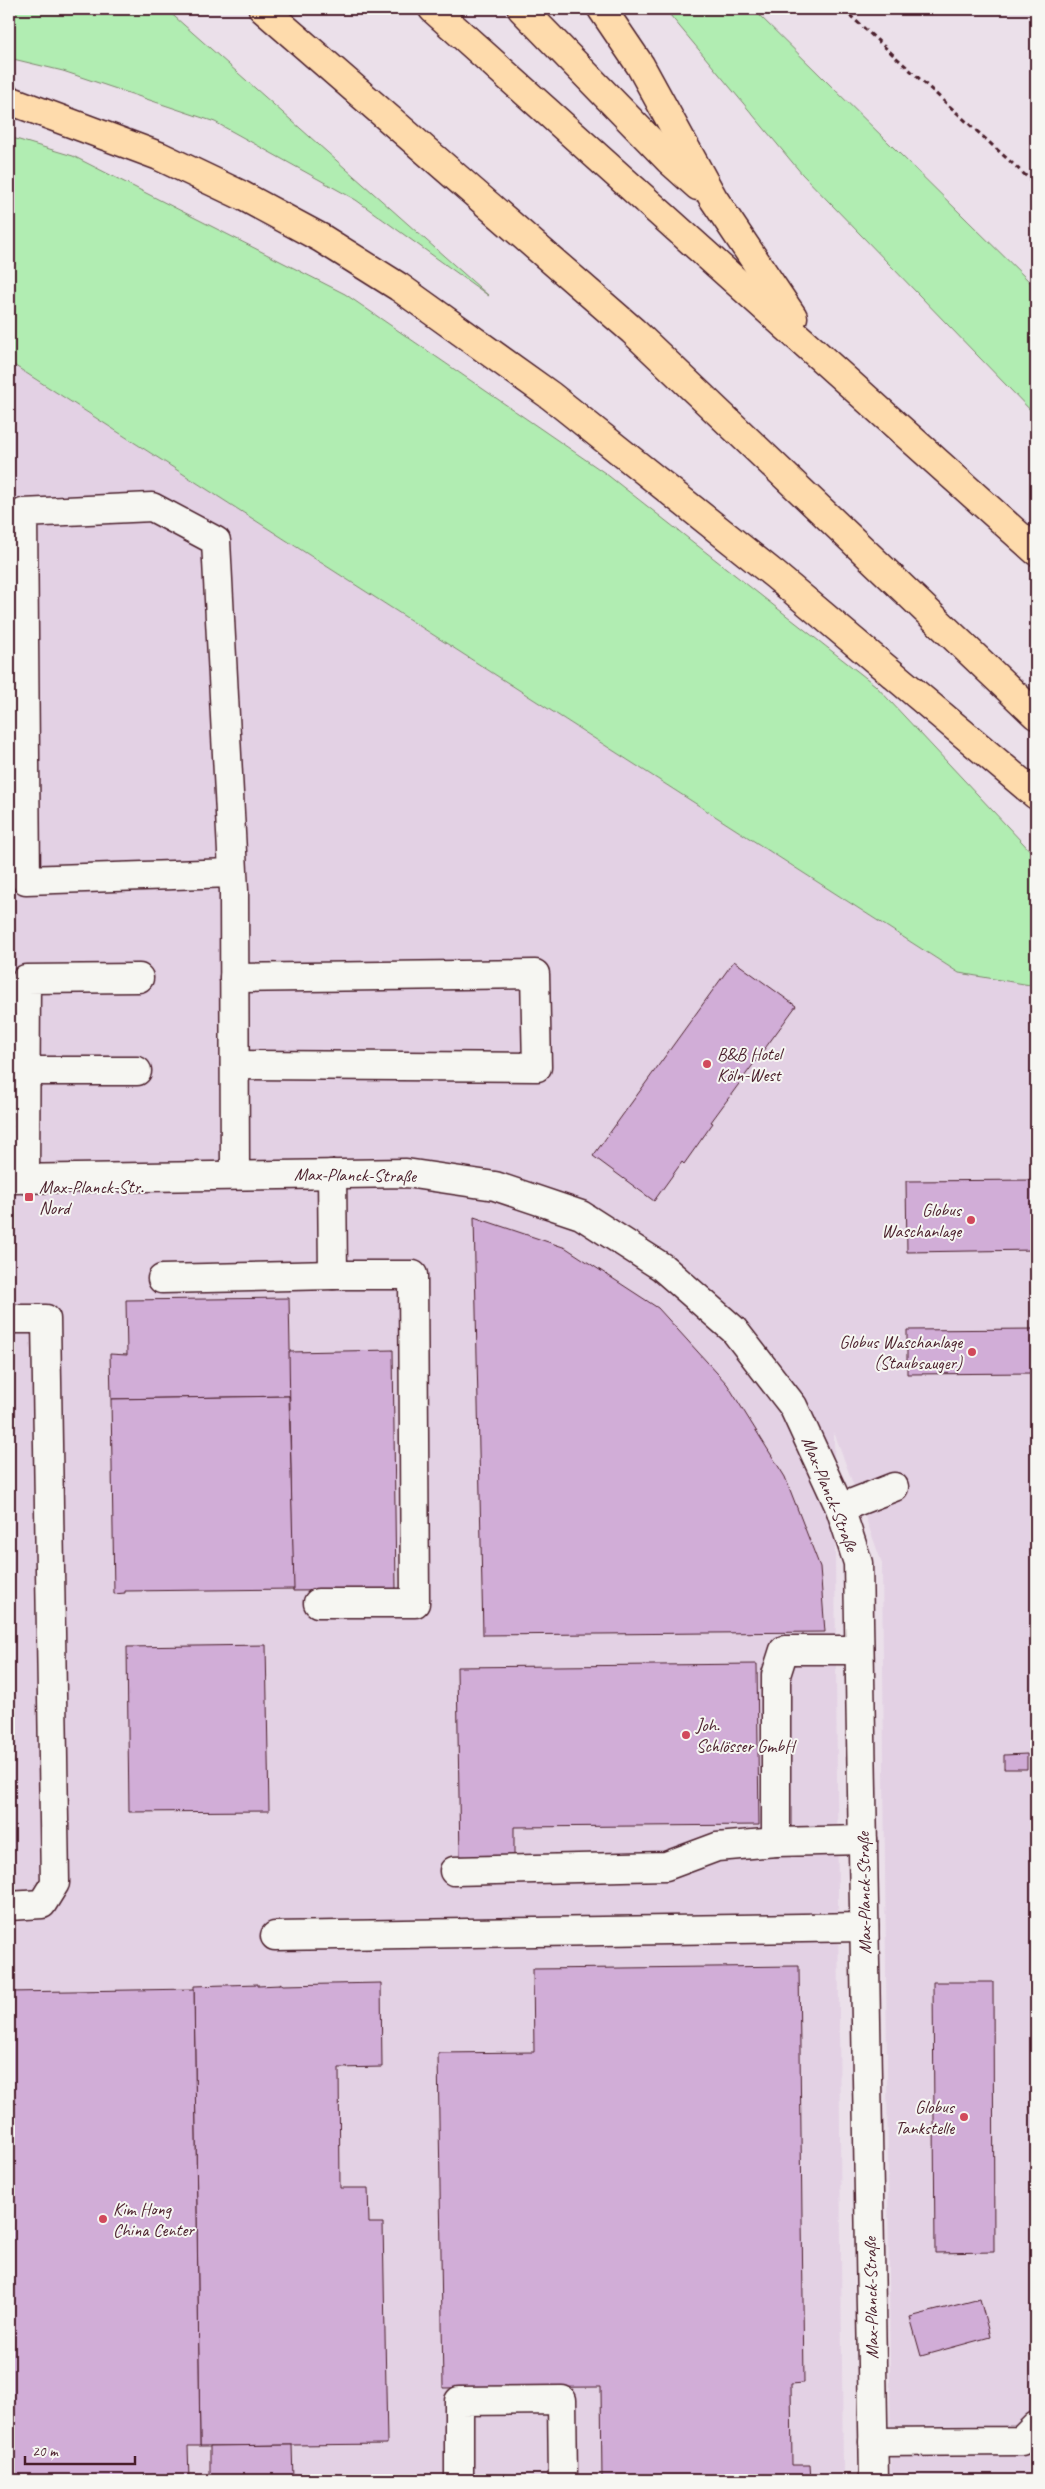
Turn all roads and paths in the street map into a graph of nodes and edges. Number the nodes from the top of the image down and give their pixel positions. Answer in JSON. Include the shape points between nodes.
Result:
{"nodes":[{"id":1,"x":263,"y":9,"type":"edge"},
{"id":2,"x":433,"y":9,"type":"edge"},
{"id":3,"x":522,"y":9,"type":"edge"},
{"id":4,"x":602,"y":9,"type":"edge"},
{"id":5,"x":843,"y":9,"type":"edge"},
{"id":6,"x":9,"y":100,"type":"edge"},
{"id":7,"x":1036,"y":185,"type":"edge"},
{"id":8,"x":713,"y":198,"type":"junction"},
{"id":9,"x":816,"y":352,"type":"junction"},
{"id":10,"x":1036,"y":551,"type":"edge"},
{"id":11,"x":1036,"y":715,"type":"edge"},
{"id":12,"x":1036,"y":795,"type":"edge"},
{"id":13,"x":232,"y":873,"type":"junction"},
{"id":14,"x":139,"y":978,"type":"dead end"},
{"id":15,"x":234,"y":978,"type":"junction"},
{"id":16,"x":234,"y":1065,"type":"junction"},
{"id":17,"x":26,"y":1071,"type":"junction"},
{"id":18,"x":138,"y":1072,"type":"dead end"},
{"id":19,"x":235,"y":1174,"type":"junction"},
{"id":20,"x":332,"y":1174,"type":"junction"},
{"id":21,"x":17,"y":1179,"type":"edge"},
{"id":22,"x":333,"y":1275,"type":"junction"},
{"id":23,"x":162,"y":1279,"type":"dead end"},
{"id":24,"x":9,"y":1319,"type":"edge"},
{"id":25,"x":894,"y":1487,"type":"dead end"},
{"id":26,"x":840,"y":1508,"type":"junction"},
{"id":27,"x":318,"y":1603,"type":"dead end"},
{"id":28,"x":859,"y":1650,"type":"junction"},
{"id":29,"x":863,"y":1840,"type":"junction"},
{"id":30,"x":776,"y":1842,"type":"junction"},
{"id":31,"x":454,"y":1871,"type":"dead end"},
{"id":32,"x":9,"y":1906,"type":"edge"},
{"id":33,"x":864,"y":1928,"type":"junction"},
{"id":34,"x":275,"y":1936,"type":"dead end"},
{"id":35,"x":1036,"y":2426,"type":"edge"},
{"id":36,"x":873,"y":2442,"type":"junction"},
{"id":37,"x":459,"y":2480,"type":"edge"},
{"id":38,"x":563,"y":2480,"type":"edge"},
{"id":39,"x":874,"y":2480,"type":"edge"}],
"edges":[{"from":1,"to":11,"type":"highway","via":[[633,331]]},
{"from":2,"to":9,"type":"highway"},
{"from":3,"to":8,"type":"highway","via":[[669,160]]},
{"from":4,"to":8,"type":"highway","via":[[640,65]]},
{"from":5,"to":7,"type":"path"},
{"from":6,"to":12,"type":"highway","via":[[159,156],[241,195],[321,238],[399,287],[551,396],[775,576]]},
{"from":8,"to":9,"type":"highway"},
{"from":9,"to":10,"type":"highway"},
{"from":13,"to":13,"type":"street","via":[[216,541],[152,507],[23,513],[26,880]]},
{"from":13,"to":15,"type":"street"},
{"from":14,"to":17,"type":"street","via":[[26,979]]},
{"from":15,"to":16,"type":"street"},
{"from":15,"to":16,"type":"street","via":[[534,974],[536,1067]]},
{"from":16,"to":19,"type":"street"},
{"from":17,"to":18,"type":"street"},
{"from":17,"to":21,"type":"street"},
{"from":19,"to":20,"type":"street","name":"Max-Planck-Straße"},
{"from":19,"to":21,"type":"street","name":"Max-Planck-Straße"},
{"from":20,"to":22,"type":"street"},
{"from":20,"to":26,"type":"street","name":"Max-Planck-Straße","via":[[406,1173],[495,1186],[581,1215],[662,1267],[734,1330],[793,1406]]},
{"from":22,"to":23,"type":"street"},
{"from":22,"to":27,"type":"street","via":[[412,1275],[415,1603]]},
{"from":24,"to":32,"type":"street","via":[[46,1319],[55,1883],[42,1904]]},
{"from":25,"to":26,"type":"street"},
{"from":26,"to":28,"type":"street","name":"Max-Planck-Straße","via":[[858,1564]]},
{"from":28,"to":29,"type":"street","name":"Max-Planck-Straße"},
{"from":28,"to":30,"type":"street","via":[[784,1650],[776,1675]]},
{"from":29,"to":30,"type":"street"},
{"from":29,"to":33,"type":"street","name":"Max-Planck-Straße"},
{"from":30,"to":31,"type":"street","via":[[718,1847],[666,1866]]},
{"from":33,"to":34,"type":"street"},
{"from":33,"to":36,"type":"street","name":"Max-Planck-Straße"},
{"from":35,"to":36,"type":"street","via":[[1021,2441]]},
{"from":36,"to":39,"type":"street","name":"Max-Planck-Straße"},
{"from":37,"to":38,"type":"street","via":[[459,2401],[562,2400]]}]}
